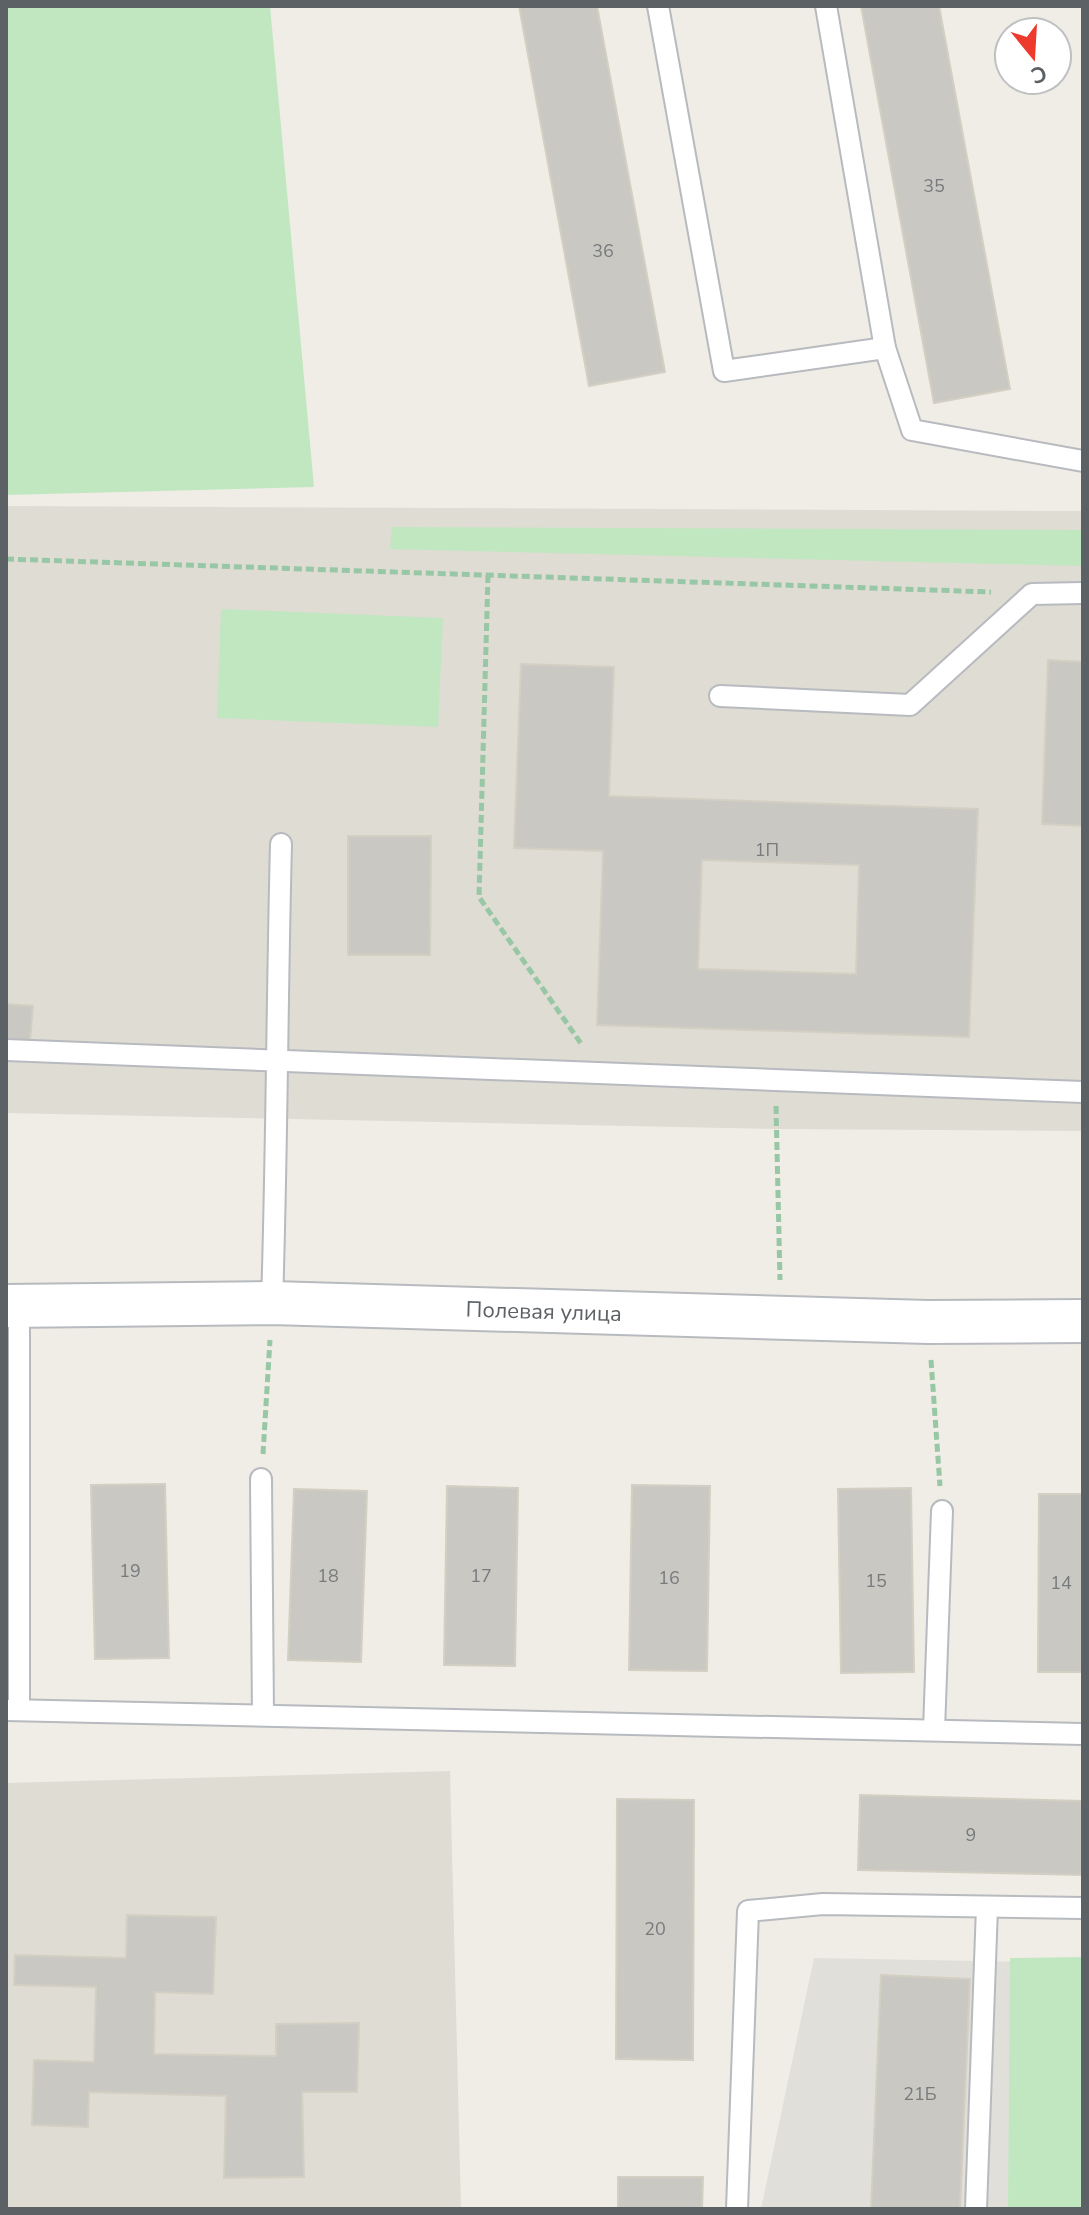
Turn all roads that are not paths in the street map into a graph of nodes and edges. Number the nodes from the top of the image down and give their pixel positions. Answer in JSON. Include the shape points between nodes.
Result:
{"nodes":[{"id":1,"x":658,"y":6,"type":"edge"},
{"id":2,"x":826,"y":6,"type":"edge"},
{"id":3,"x":885,"y":348,"type":"junction"},
{"id":4,"x":1083,"y":461,"type":"edge"},
{"id":5,"x":1083,"y":593,"type":"edge"},
{"id":6,"x":720,"y":696,"type":"dead end"},
{"id":7,"x":281,"y":844,"type":"dead end"},
{"id":8,"x":6,"y":1050,"type":"edge"},
{"id":9,"x":275,"y":1060,"type":"junction"},
{"id":10,"x":1083,"y":1092,"type":"edge"},
{"id":11,"x":272,"y":1303,"type":"junction"},
{"id":12,"x":12,"y":1306,"type":"edge"},
{"id":13,"x":1083,"y":1321,"type":"edge"},
{"id":14,"x":261,"y":1479,"type":"road end"},
{"id":15,"x":942,"y":1511,"type":"road end"},
{"id":16,"x":13,"y":1710,"type":"edge"},
{"id":17,"x":263,"y":1715,"type":"junction"},
{"id":18,"x":934,"y":1730,"type":"junction"},
{"id":19,"x":1083,"y":1734,"type":"edge"},
{"id":20,"x":987,"y":1907,"type":"junction"},
{"id":21,"x":1083,"y":1908,"type":"edge"},
{"id":22,"x":737,"y":2209,"type":"edge"},
{"id":23,"x":976,"y":2209,"type":"edge"}],
"edges":[{"from":1,"to":3,"type":"lane","via":[[724,371]]},
{"from":2,"to":3,"type":"lane"},
{"from":3,"to":4,"type":"lane","via":[[912,430]]},
{"from":5,"to":6,"type":"lane","via":[[1032,594],[910,705]]},
{"from":7,"to":9,"type":"lane"},
{"from":8,"to":9,"type":"lane"},
{"from":9,"to":10,"type":"lane"},
{"from":9,"to":11,"type":"lane"},
{"from":11,"to":12,"type":"street","name":"Полевая улица"},
{"from":11,"to":13,"type":"street","name":"Полевая улица","via":[[928,1322]]},
{"from":12,"to":16,"type":"lane"},
{"from":14,"to":17,"type":"lane"},
{"from":15,"to":18,"type":"lane"},
{"from":16,"to":17,"type":"lane"},
{"from":17,"to":18,"type":"lane"},
{"from":18,"to":19,"type":"lane"},
{"from":20,"to":21,"type":"lane"},
{"from":20,"to":22,"type":"lane","via":[[823,1904],[748,1911]]},
{"from":20,"to":23,"type":"lane"}]}
